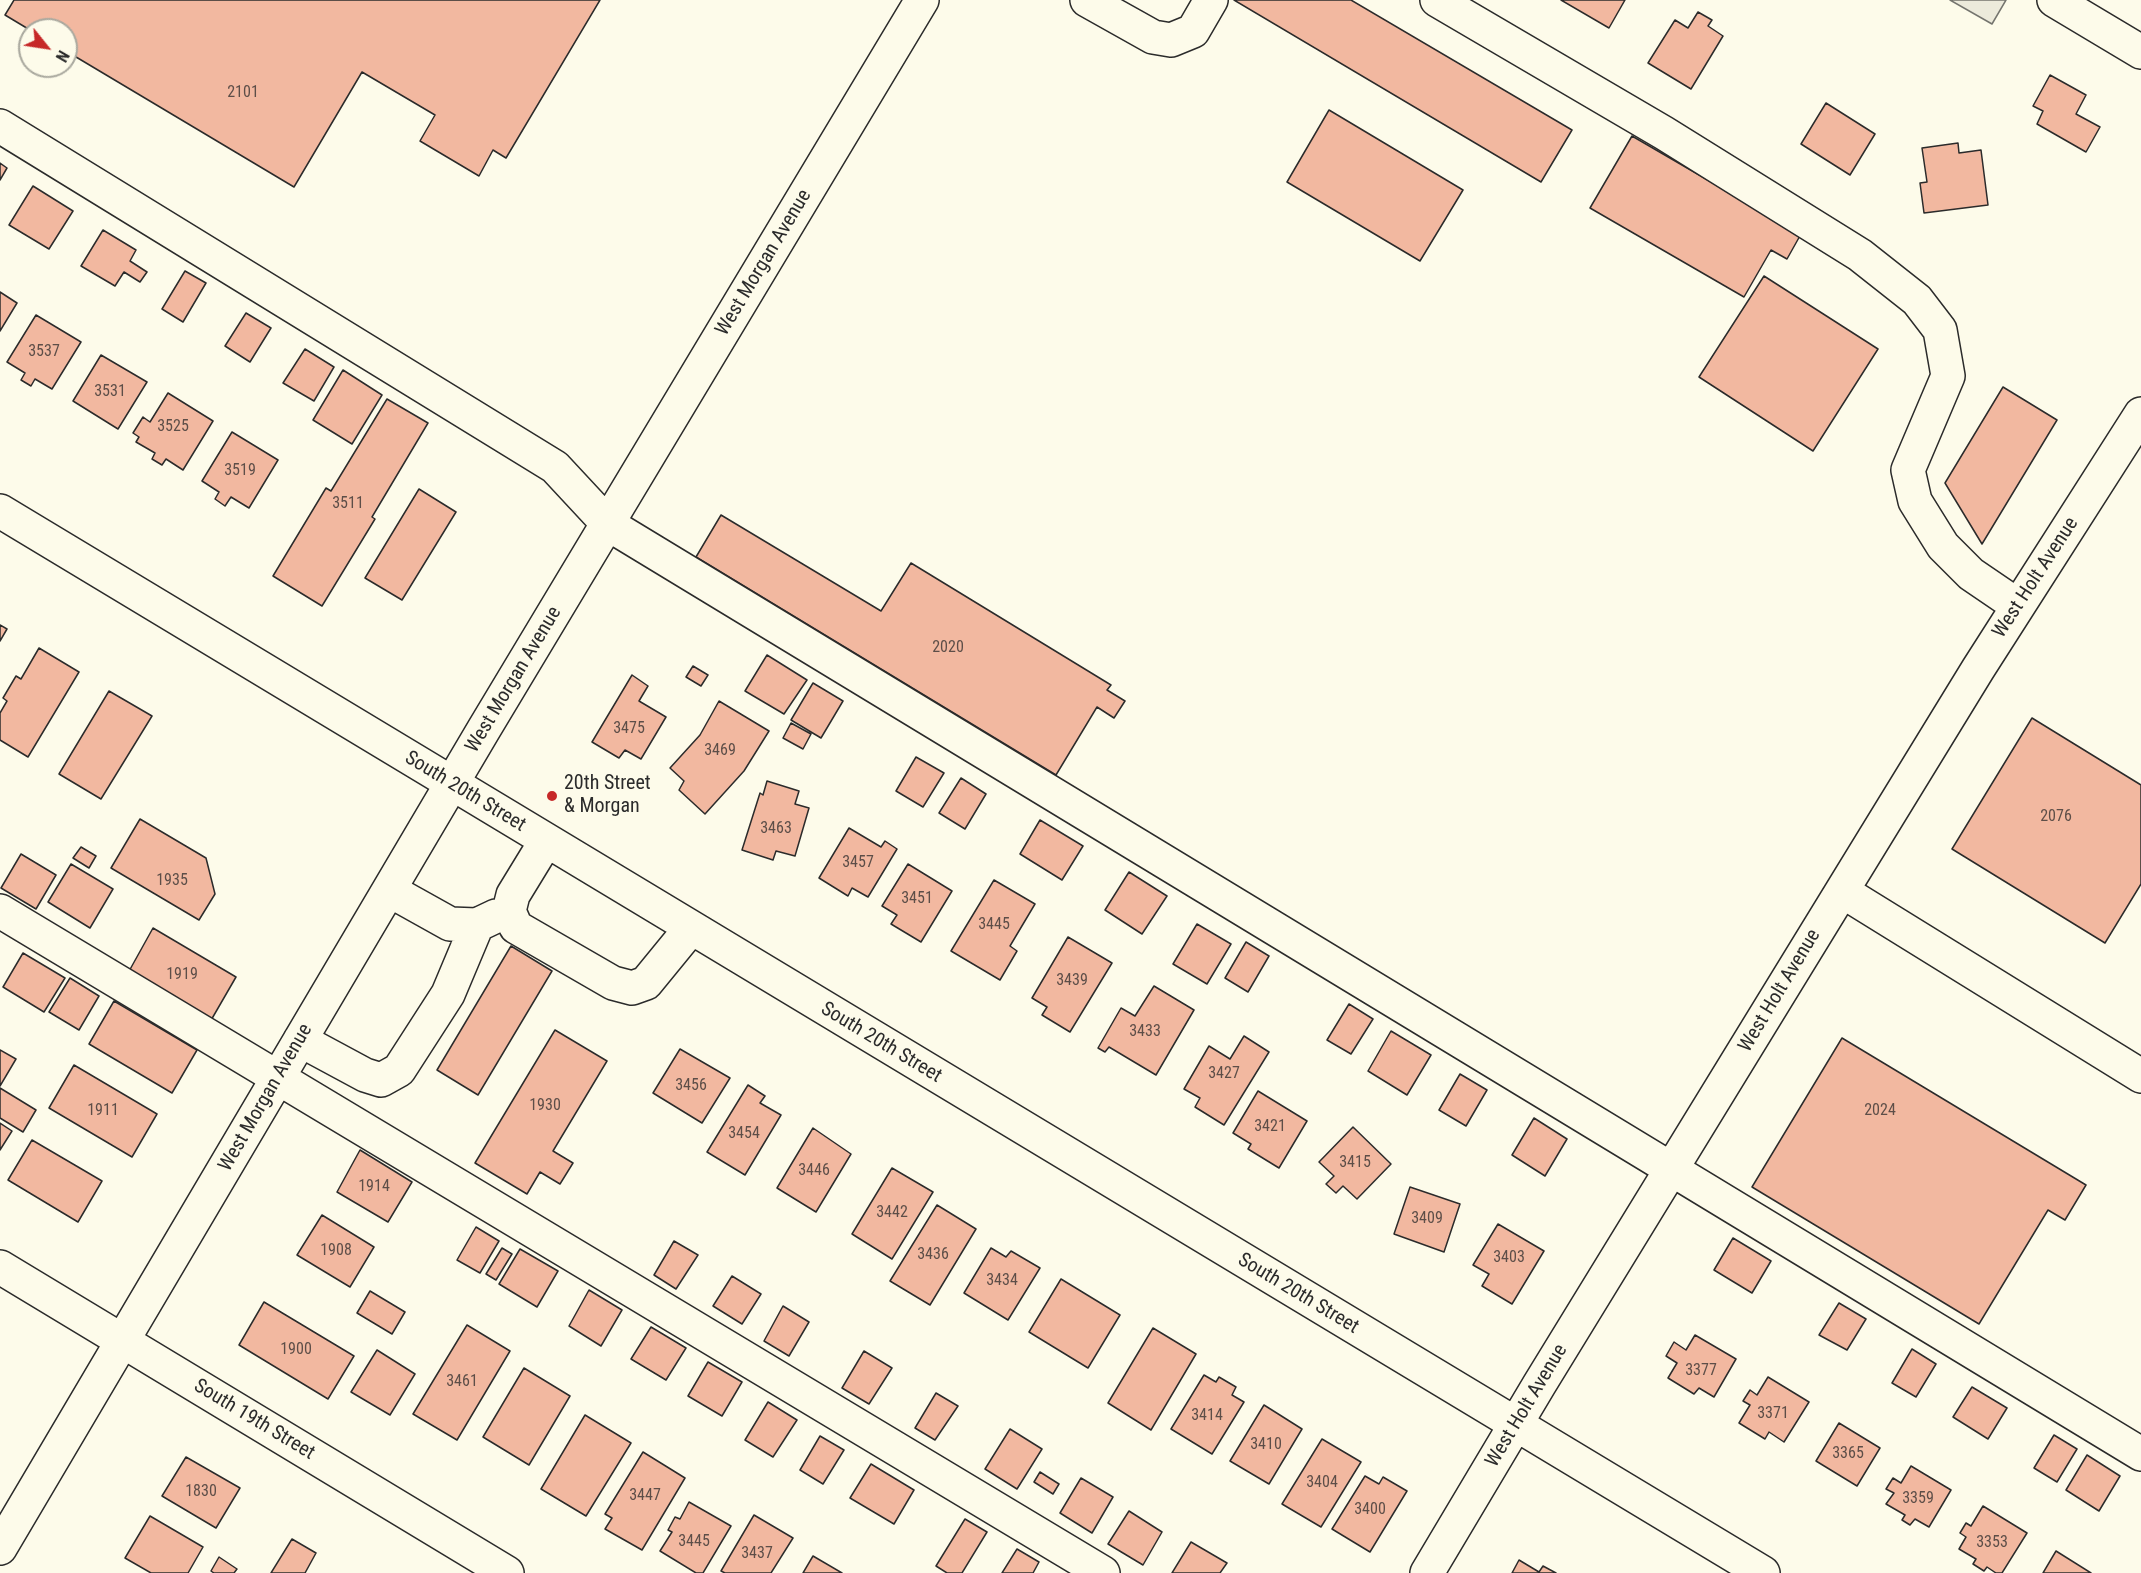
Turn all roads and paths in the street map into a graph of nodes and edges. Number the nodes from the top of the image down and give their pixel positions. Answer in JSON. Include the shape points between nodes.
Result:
{"nodes":[{"id":1,"x":922,"y":0,"type":"edge"},
{"id":2,"x":1087,"y":0,"type":"edge"},
{"id":3,"x":1211,"y":0,"type":"edge"},
{"id":4,"x":1437,"y":0,"type":"edge"},
{"id":5,"x":2054,"y":0,"type":"edge"},
{"id":6,"x":2141,"y":52,"type":"edge"},
{"id":7,"x":0,"y":126,"type":"edge"},
{"id":8,"x":2141,"y":414,"type":"edge"},
{"id":9,"x":0,"y":511,"type":"edge"},
{"id":10,"x":608,"y":524,"type":"junction"},
{"id":11,"x":2018,"y":606,"type":"junction"},
{"id":12,"x":452,"y":784,"type":"junction"},
{"id":13,"x":546,"y":841,"type":"junction"},
{"id":14,"x":389,"y":890,"type":"junction"},
{"id":15,"x":1842,"y":891,"type":"junction"},
{"id":16,"x":0,"y":911,"type":"edge"},
{"id":17,"x":509,"y":911,"type":"junction"},
{"id":18,"x":477,"y":925,"type":"junction"},
{"id":19,"x":691,"y":928,"type":"junction"},
{"id":20,"x":300,"y":1040,"type":"junction"},
{"id":21,"x":2141,"y":1076,"type":"edge"},
{"id":22,"x":278,"y":1078,"type":"junction"},
{"id":23,"x":1672,"y":1169,"type":"junction"},
{"id":24,"x":0,"y":1267,"type":"edge"},
{"id":25,"x":123,"y":1341,"type":"junction"},
{"id":26,"x":1515,"y":1425,"type":"junction"},
{"id":27,"x":2141,"y":1454,"type":"edge"},
{"id":28,"x":0,"y":1548,"type":"edge"},
{"id":29,"x":507,"y":1573,"type":"edge"},
{"id":30,"x":1102,"y":1573,"type":"edge"},
{"id":31,"x":1427,"y":1573,"type":"edge"},
{"id":32,"x":1763,"y":1573,"type":"edge"}],
"edges":[{"from":1,"to":10,"type":"street","name":"West Morgan Avenue"},
{"from":2,"to":3,"type":"street","via":[[1154,36],[1171,40],[1193,31]]},
{"from":4,"to":11,"type":"street","via":[[1820,230],[1860,255],[1917,300],[1940,330],[1948,376],[1908,470],[1915,501],[1943,546],[1971,574]]},
{"from":5,"to":6,"type":"street"},
{"from":7,"to":10,"type":"street","via":[[555,467]]},
{"from":8,"to":11,"type":"street","name":"West Holt Avenue"},
{"from":9,"to":12,"type":"street","name":"South 20th Street"},
{"from":10,"to":12,"type":"street","name":"West Morgan Avenue"},
{"from":10,"to":23,"type":"street"},
{"from":11,"to":15,"type":"street","name":"West Holt Avenue"},
{"from":12,"to":13,"type":"street","name":"South 20th Street"},
{"from":12,"to":14,"type":"street","name":"West Morgan Avenue"},
{"from":13,"to":17,"type":"street","via":[[513,895]]},
{"from":13,"to":19,"type":"street","name":"South 20th Street"},
{"from":14,"to":18,"type":"street","via":[[450,924]]},
{"from":14,"to":20,"type":"street","name":"West Morgan Avenue"},
{"from":15,"to":21,"type":"street"},
{"from":15,"to":23,"type":"street","name":"West Holt Avenue"},
{"from":16,"to":22,"type":"street"},
{"from":17,"to":18,"type":"street"},
{"from":17,"to":19,"type":"street","via":[[516,927],[613,983],[632,988],[646,983]]},
{"from":18,"to":20,"type":"street","via":[[448,994],[399,1070],[381,1080]]},
{"from":19,"to":26,"type":"street","name":"South 20th Street"},
{"from":20,"to":22,"type":"street","name":"West Morgan Avenue"},
{"from":22,"to":25,"type":"street","name":"West Morgan Avenue"},
{"from":22,"to":30,"type":"street"},
{"from":23,"to":26,"type":"street","name":"West Holt Avenue"},
{"from":23,"to":27,"type":"street"},
{"from":24,"to":25,"type":"street","name":"South 19th Street"},
{"from":25,"to":28,"type":"street","name":"West Morgan Avenue"},
{"from":25,"to":29,"type":"street","name":"South 19th Street"},
{"from":26,"to":31,"type":"street","name":"West Holt Avenue"},
{"from":26,"to":32,"type":"street","name":"South 20th Street"}]}
